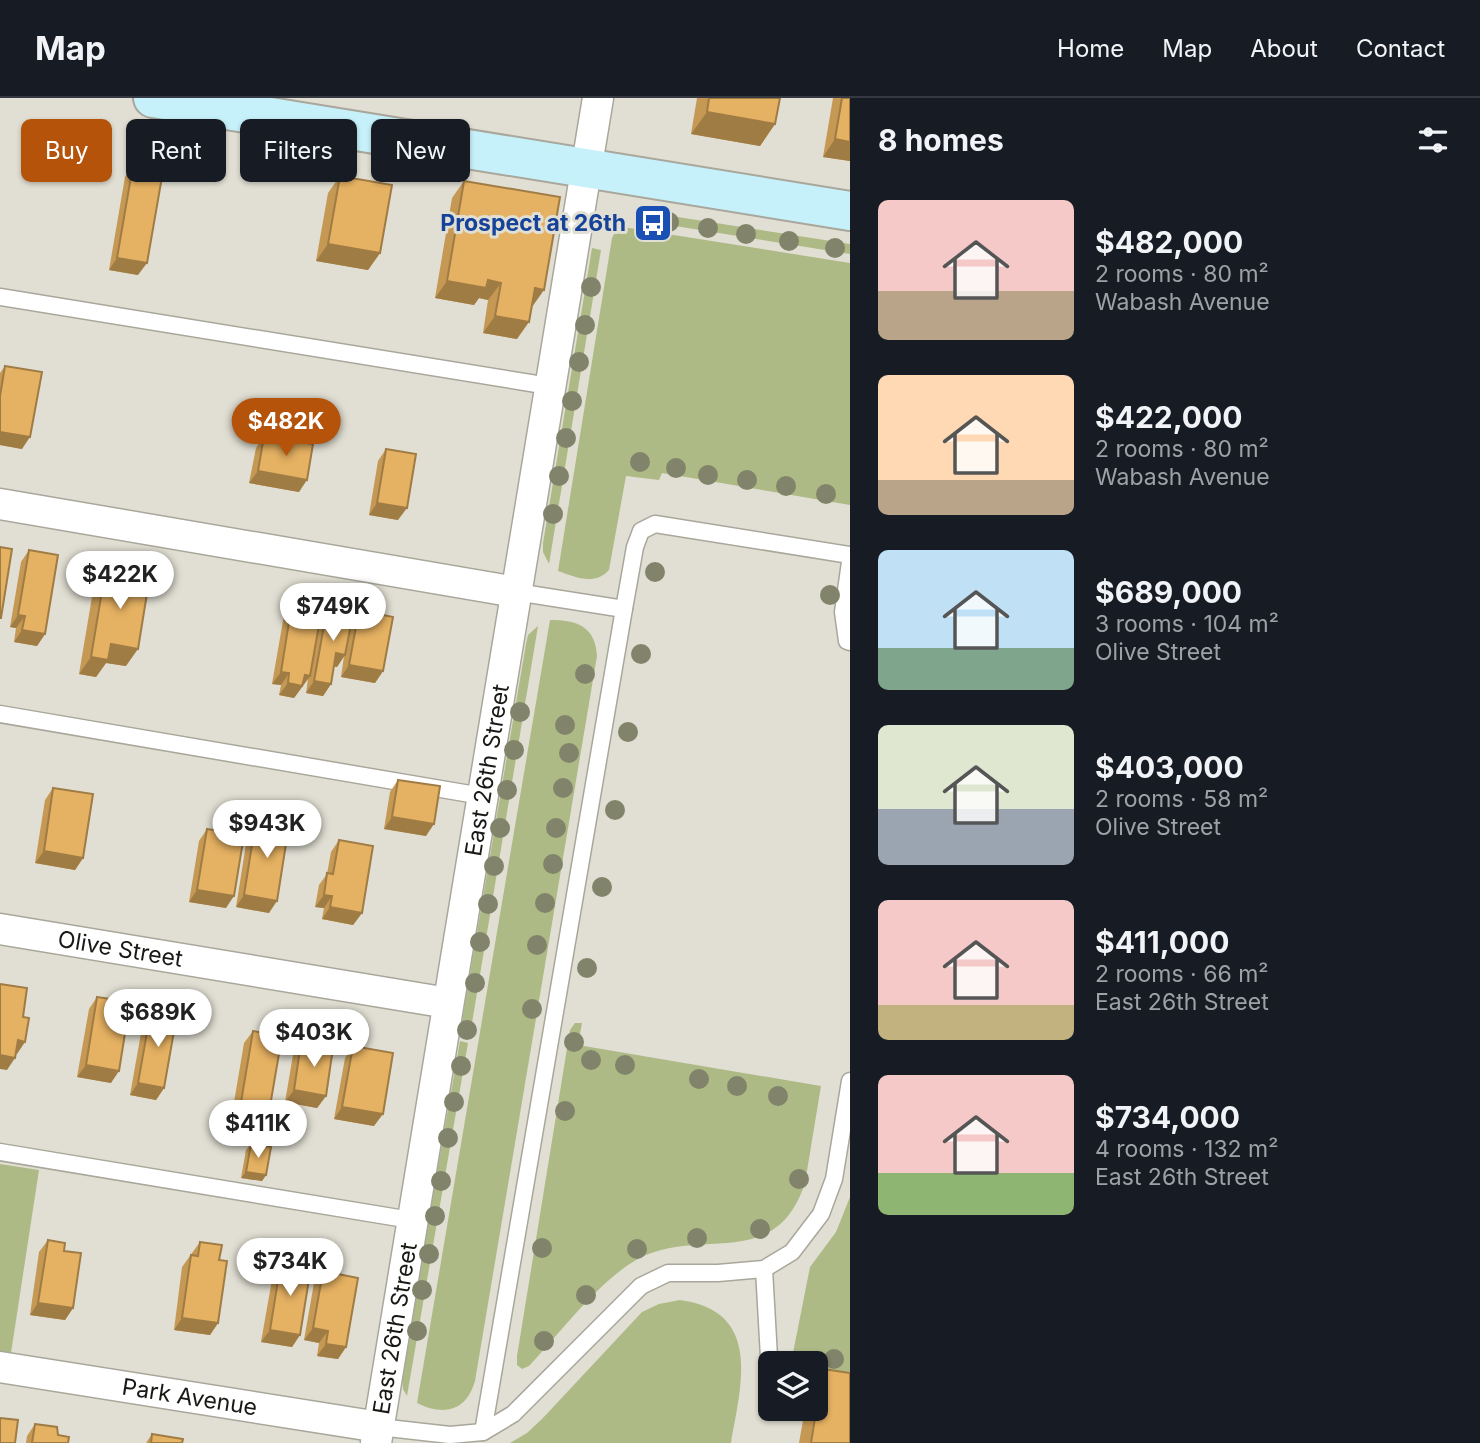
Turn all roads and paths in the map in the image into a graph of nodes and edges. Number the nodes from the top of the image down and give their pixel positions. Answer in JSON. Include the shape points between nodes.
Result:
{"nodes":[{"id":1,"x":153,"y":98,"type":"edge"},
{"id":2,"x":598,"y":98,"type":"edge"},
{"id":3,"x":587,"y":169,"type":"junction"},
{"id":4,"x":850,"y":211,"type":"edge"},
{"id":5,"x":0,"y":296,"type":"edge"},
{"id":6,"x":550,"y":386,"type":"junction"},
{"id":7,"x":0,"y":504,"type":"edge"},
{"id":8,"x":850,"y":555,"type":"edge"},
{"id":9,"x":850,"y":562,"type":"edge"},
{"id":10,"x":516,"y":592,"type":"junction"},
{"id":11,"x":624,"y":609,"type":"junction"},
{"id":12,"x":850,"y":642,"type":"edge"},
{"id":13,"x":0,"y":714,"type":"edge"},
{"id":14,"x":482,"y":796,"type":"junction"},
{"id":15,"x":0,"y":929,"type":"edge"},
{"id":16,"x":448,"y":1003,"type":"junction"},
{"id":17,"x":850,"y":1081,"type":"edge"},
{"id":18,"x":0,"y":1153,"type":"edge"},
{"id":19,"x":411,"y":1220,"type":"junction"},
{"id":20,"x":764,"y":1269,"type":"junction"},
{"id":21,"x":769,"y":1351,"type":"edge"},
{"id":22,"x":0,"y":1367,"type":"edge"},
{"id":23,"x":483,"y":1432,"type":"junction"},
{"id":24,"x":377,"y":1435,"type":"edge"}],
"edges":[{"from":1,"to":3,"type":"main road"},
{"from":2,"to":3,"type":"street","name":"East 26th Street"},
{"from":3,"to":4,"type":"main road"},
{"from":3,"to":6,"type":"street","name":"East 26th Street"},
{"from":5,"to":6,"type":"lane"},
{"from":6,"to":10,"type":"street","name":"East 26th Street"},
{"from":7,"to":10,"type":"street"},
{"from":8,"to":11,"type":"lane","via":[[655,524],[641,531],[635,547]]},
{"from":9,"to":12,"type":"lane","via":[[843,612]]},
{"from":10,"to":11,"type":"lane"},
{"from":10,"to":14,"type":"street","name":"East 26th Street"},
{"from":11,"to":23,"type":"lane"},
{"from":13,"to":14,"type":"lane"},
{"from":14,"to":16,"type":"street","name":"East 26th Street"},
{"from":15,"to":16,"type":"street","name":"Olive Street"},
{"from":16,"to":19,"type":"street","name":"East 26th Street"},
{"from":17,"to":20,"type":"lane","via":[[834,1179],[821,1214],[792,1252]]},
{"from":18,"to":19,"type":"lane"},
{"from":19,"to":24,"type":"street","name":"East 26th Street"},
{"from":20,"to":21,"type":"lane"},
{"from":20,"to":23,"type":"lane","via":[[668,1273],[641,1286],[513,1414]]},
{"from":22,"to":24,"type":"street","name":"Park Avenue"},
{"from":23,"to":24,"type":"lane"}]}
